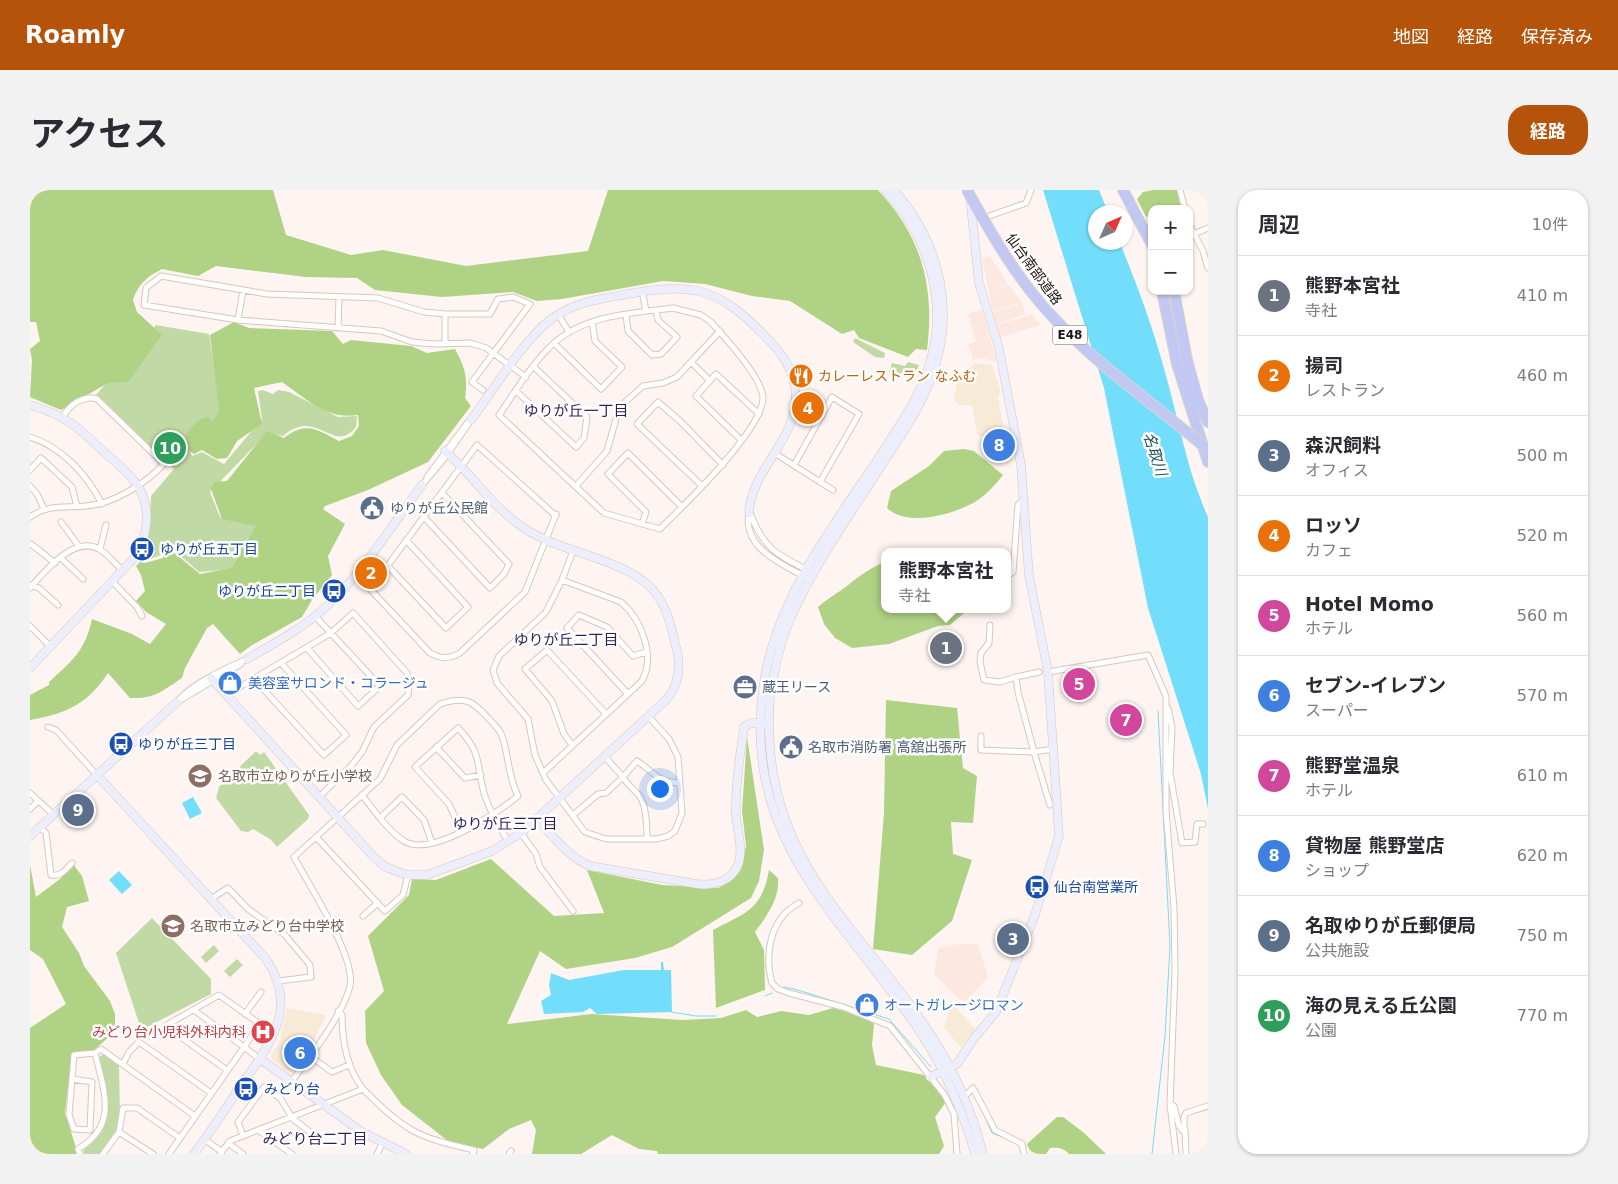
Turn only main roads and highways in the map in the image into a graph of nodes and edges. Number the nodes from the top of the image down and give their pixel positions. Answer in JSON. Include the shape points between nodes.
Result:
{"nodes":[{"id":1,"x":968,"y":190,"type":"edge"},
{"id":2,"x":1123,"y":190,"type":"edge"},
{"id":3,"x":1148,"y":237,"type":"edge"},
{"id":4,"x":1163,"y":295,"type":"edge"},
{"id":5,"x":1175,"y":295,"type":"edge"},
{"id":6,"x":1208,"y":422,"type":"edge"},
{"id":7,"x":1208,"y":450,"type":"edge"},
{"id":8,"x":1208,"y":462,"type":"edge"}],
"edges":[{"from":1,"to":7,"type":"highway","name":"仙台南部道路","number":"E48","bridge":true,"via":[[1007,259],[1052,316],[1097,359]]},
{"from":2,"to":3,"type":"highway"},
{"from":4,"to":8,"type":"highway","via":[[1177,364]]},
{"from":5,"to":6,"type":"highway","via":[[1187,360]]}]}
